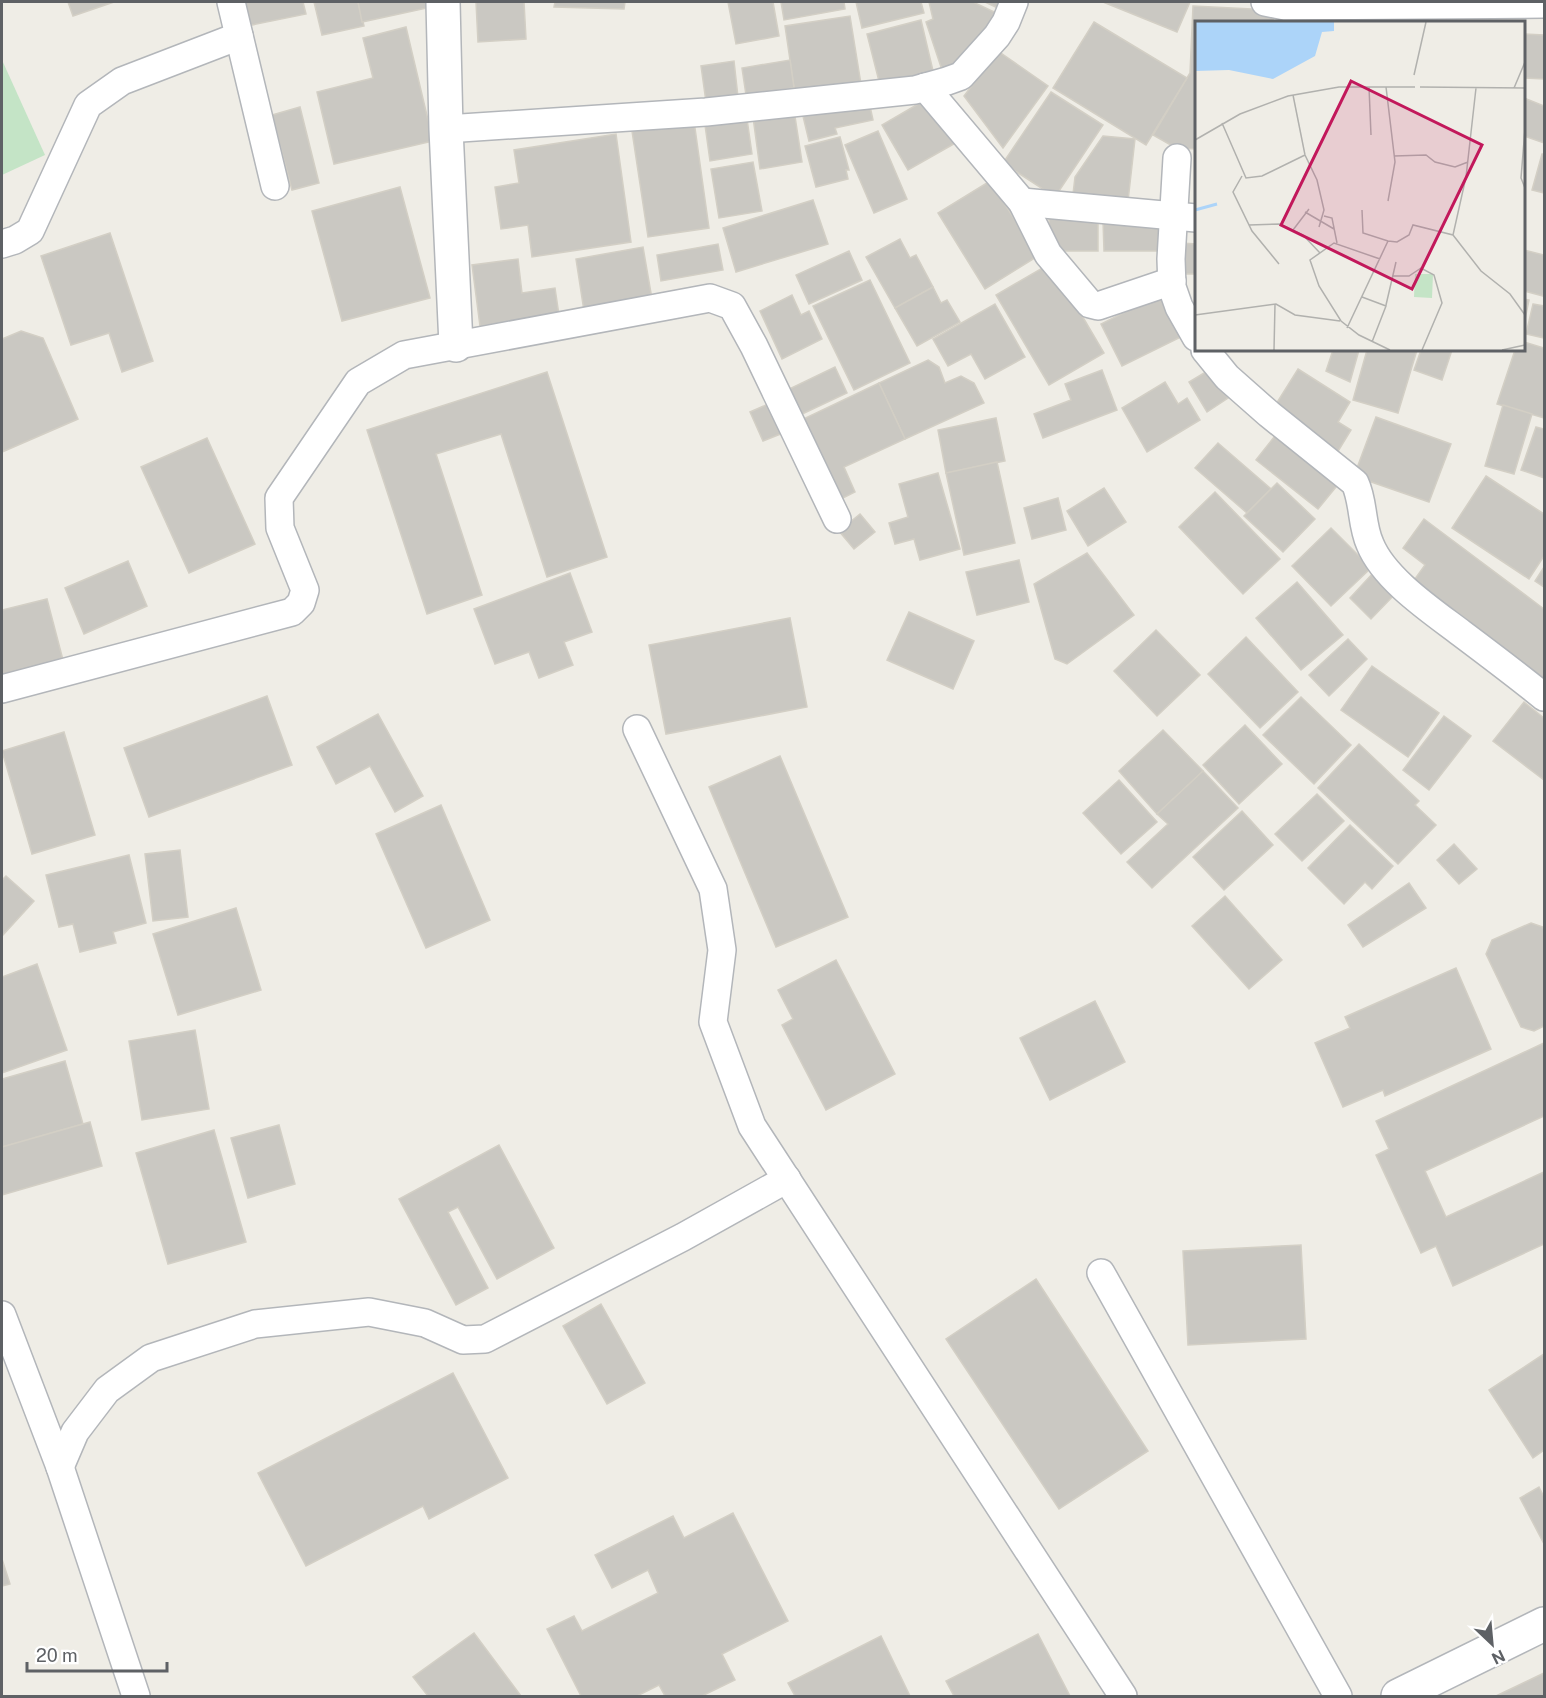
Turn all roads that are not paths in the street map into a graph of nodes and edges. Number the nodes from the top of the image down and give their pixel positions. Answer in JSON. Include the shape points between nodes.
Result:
{"nodes":[{"id":1,"x":231,"y":2,"type":"edge"},
{"id":2,"x":443,"y":2,"type":"edge"},
{"id":3,"x":1014,"y":2,"type":"edge"},
{"id":4,"x":1265,"y":2,"type":"edge"},
{"id":5,"x":1545,"y":4,"type":"edge"},
{"id":6,"x":1400,"y":14,"type":"edge"},
{"id":7,"x":239,"y":36,"type":"junction"},
{"id":8,"x":925,"y":87,"type":"junction"},
{"id":9,"x":446,"y":129,"type":"junction"},
{"id":10,"x":1177,"y":158,"type":"dead end"},
{"id":11,"x":275,"y":186,"type":"dead end"},
{"id":12,"x":1022,"y":202,"type":"junction"},
{"id":13,"x":1185,"y":218,"type":"edge"},
{"id":14,"x":2,"y":244,"type":"edge"},
{"id":15,"x":1172,"y":281,"type":"junction"},
{"id":16,"x":1195,"y":334,"type":"edge"},
{"id":17,"x":456,"y":345,"type":"junction"},
{"id":18,"x":1206,"y":351,"type":"edge"},
{"id":19,"x":837,"y":519,"type":"dead end"},
{"id":20,"x":2,"y":689,"type":"edge"},
{"id":21,"x":1545,"y":697,"type":"edge"},
{"id":22,"x":637,"y":729,"type":"dead end"},
{"id":23,"x":787,"y":1179,"type":"junction"},
{"id":24,"x":1101,"y":1274,"type":"dead end"},
{"id":25,"x":2,"y":1315,"type":"edge"},
{"id":26,"x":60,"y":1467,"type":"junction"},
{"id":27,"x":1545,"y":1624,"type":"edge"},
{"id":28,"x":136,"y":1696,"type":"edge"},
{"id":29,"x":1123,"y":1696,"type":"edge"},
{"id":30,"x":1338,"y":1696,"type":"edge"},
{"id":31,"x":1398,"y":1696,"type":"edge"}],
"edges":[{"from":1,"to":7,"type":"lane"},
{"from":2,"to":9,"type":"street"},
{"from":3,"to":8,"type":"lane","via":[[997,36],[961,76]]},
{"from":4,"to":6,"type":"lane"},
{"from":5,"to":6,"type":"lane"},
{"from":7,"to":11,"type":"lane"},
{"from":7,"to":14,"type":"lane","via":[[122,81],[88,105],[30,231]]},
{"from":8,"to":9,"type":"lane","via":[[706,112]]},
{"from":8,"to":12,"type":"lane"},
{"from":9,"to":17,"type":"street"},
{"from":10,"to":13,"type":"lane"},
{"from":12,"to":13,"type":"lane"},
{"from":12,"to":15,"type":"lane","via":[[1048,254],[1090,304],[1098,306]]},
{"from":13,"to":15,"type":"lane","via":[[1171,259]]},
{"from":15,"to":16,"type":"lane","via":[[1179,307]]},
{"from":17,"to":19,"type":"lane","via":[[710,297],[732,306]]},
{"from":17,"to":20,"type":"lane","via":[[404,355],[358,382],[279,498],[280,528],[305,590],[301,603],[292,612]]},
{"from":18,"to":21,"type":"lane","via":[[1227,377],[1355,483],[1370,545],[1384,567],[1413,596]]},
{"from":22,"to":23,"type":"lane","via":[[713,889],[722,950],[713,1023],[752,1126]]},
{"from":23,"to":26,"type":"lane","via":[[485,1339],[463,1340],[425,1323],[369,1312],[255,1324],[151,1358],[107,1390],[75,1432]]},
{"from":23,"to":29,"type":"lane"},
{"from":24,"to":30,"type":"lane"},
{"from":25,"to":26,"type":"lane"},
{"from":26,"to":28,"type":"lane"},
{"from":27,"to":31,"type":"street"}]}
